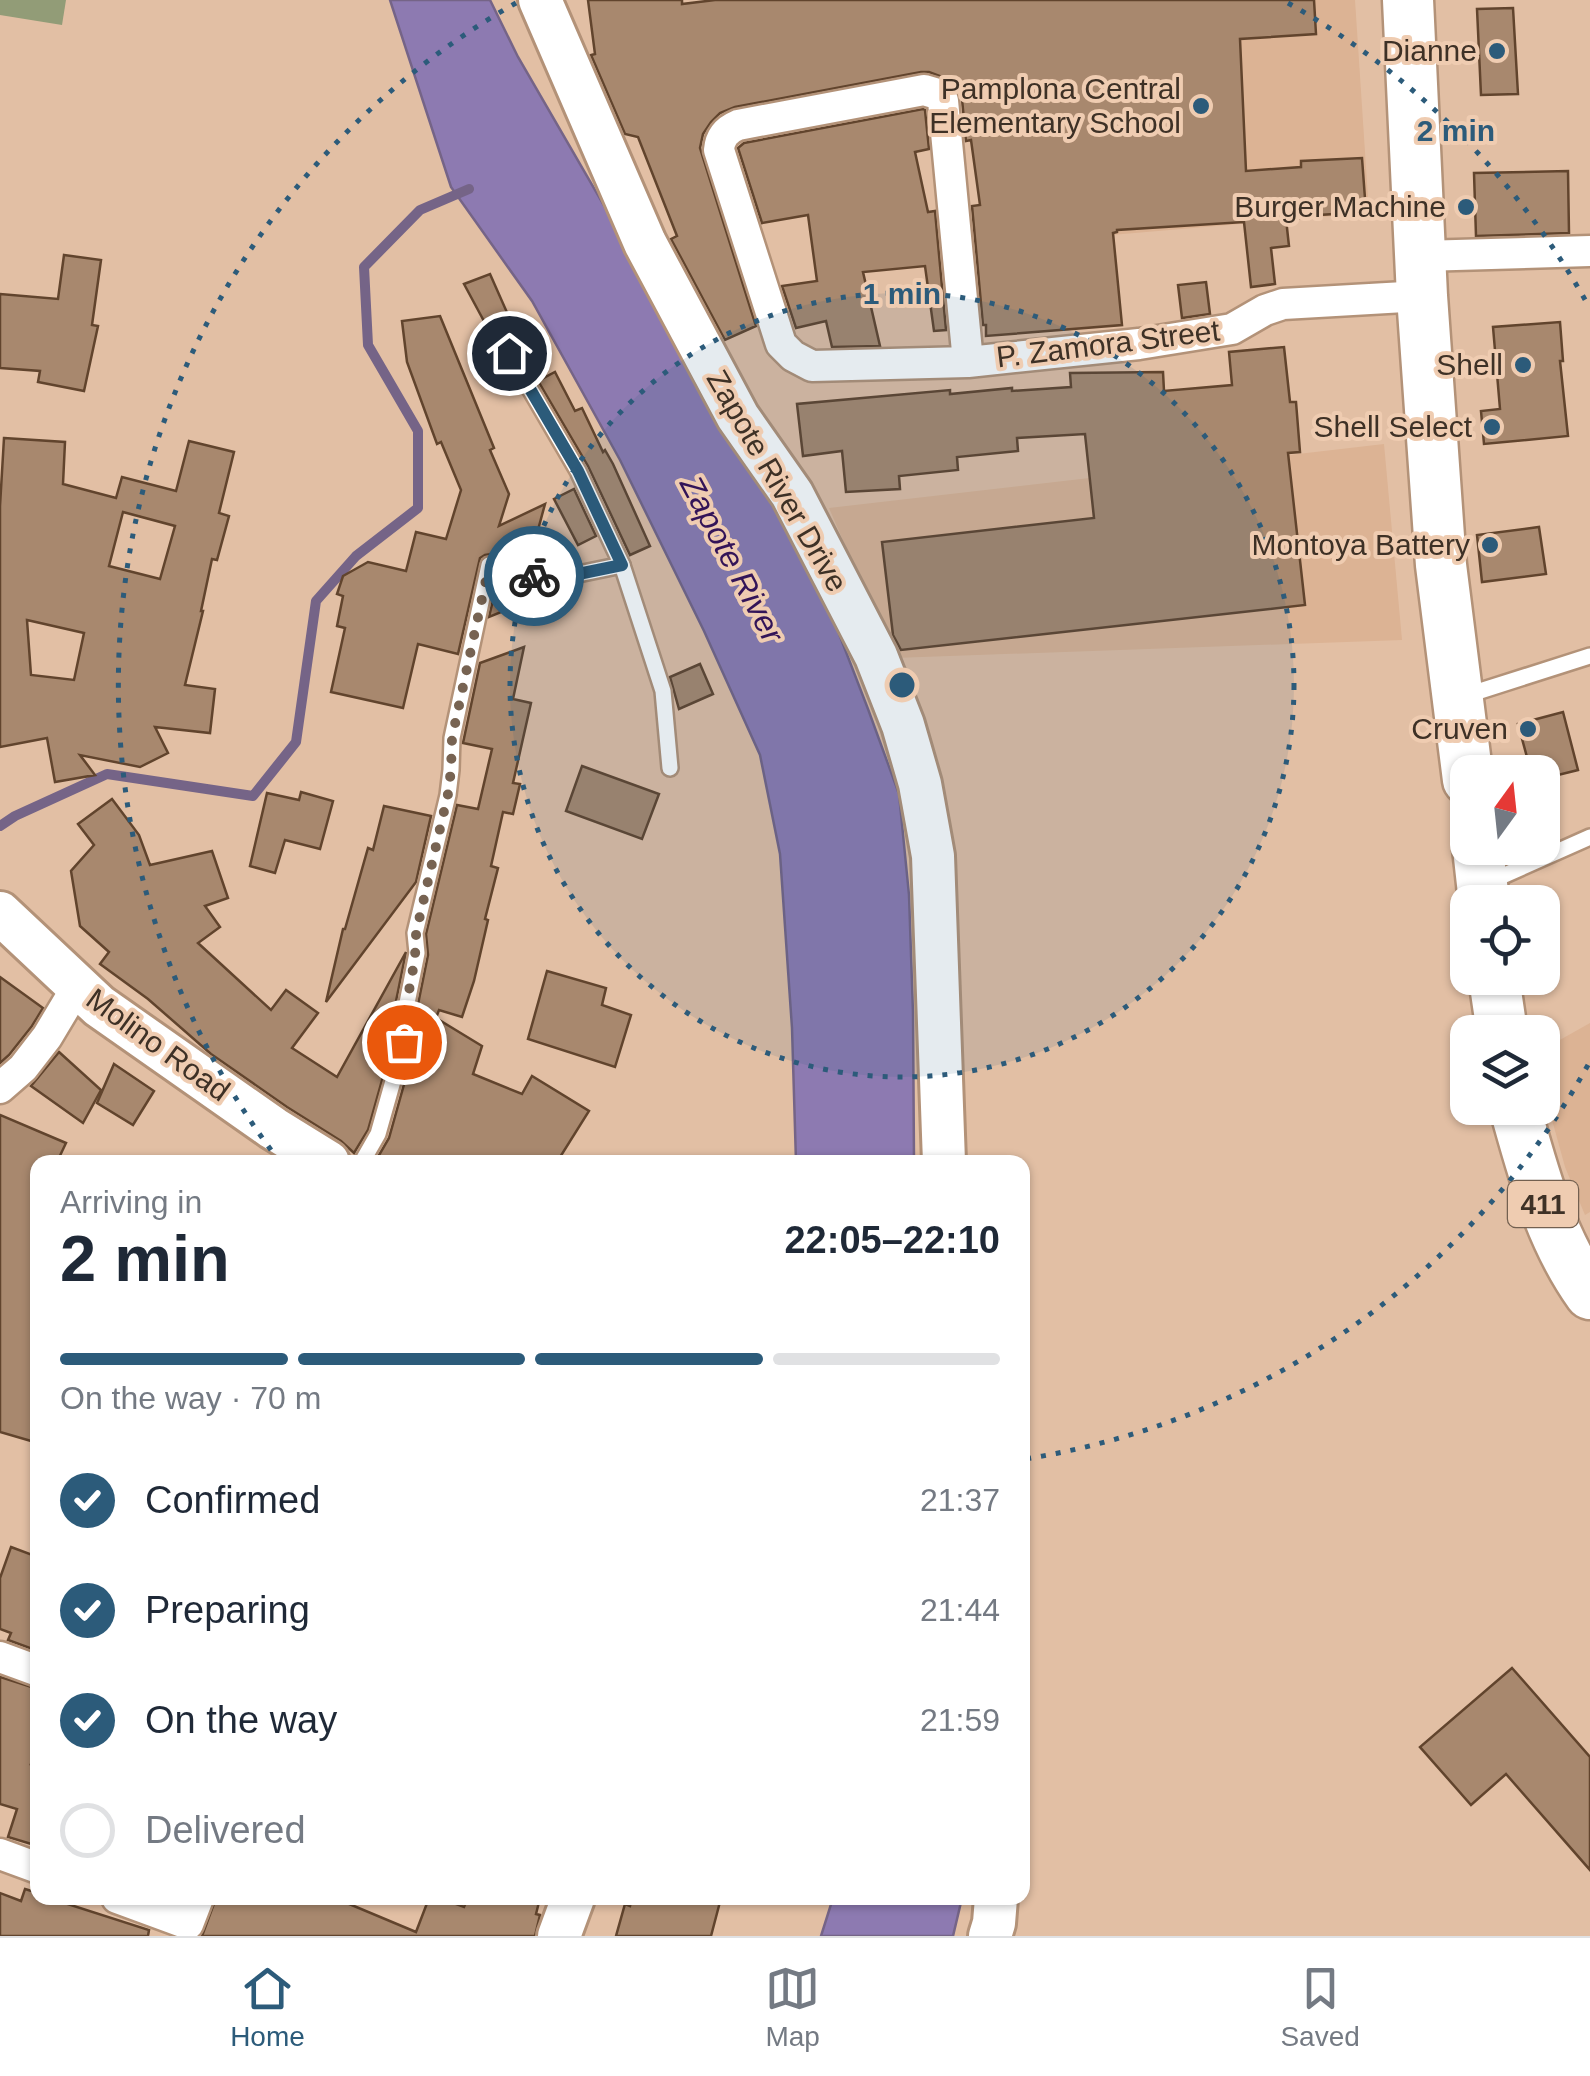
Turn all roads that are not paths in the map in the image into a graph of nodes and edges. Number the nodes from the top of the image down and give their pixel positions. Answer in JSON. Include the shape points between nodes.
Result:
{"nodes":[{"id":1,"x":540,"y":0,"type":"edge"},
{"id":2,"x":1408,"y":0,"type":"edge"},
{"id":3,"x":1590,"y":251,"type":"edge"},
{"id":4,"x":1422,"y":276,"type":"junction"},
{"id":5,"x":509,"y":353,"type":"dead end"},
{"id":6,"x":968,"y":362,"type":"junction"},
{"id":7,"x":622,"y":565,"type":"junction"},
{"id":8,"x":1590,"y":656,"type":"edge"},
{"id":9,"x":1457,"y":693,"type":"junction"},
{"id":10,"x":1465,"y":755,"type":"edge"},
{"id":11,"x":670,"y":768,"type":"dead end"},
{"id":12,"x":1590,"y":837,"type":"edge"},
{"id":13,"x":1482,"y":878,"type":"edge"},
{"id":14,"x":0,"y":914,"type":"edge"},
{"id":15,"x":78,"y":986,"type":"junction"},
{"id":16,"x":0,"y":1088,"type":"edge"},
{"id":17,"x":1520,"y":1125,"type":"edge"},
{"id":18,"x":317,"y":1155,"type":"edge"},
{"id":19,"x":366,"y":1155,"type":"edge"},
{"id":20,"x":944,"y":1155,"type":"edge"},
{"id":21,"x":1590,"y":1294,"type":"edge"},
{"id":22,"x":0,"y":1657,"type":"edge"},
{"id":23,"x":30,"y":1668,"type":"edge"},
{"id":24,"x":0,"y":1854,"type":"edge"},
{"id":25,"x":30,"y":1865,"type":"edge"},
{"id":26,"x":135,"y":1905,"type":"edge"},
{"id":27,"x":195,"y":1905,"type":"edge"},
{"id":28,"x":570,"y":1905,"type":"edge"},
{"id":29,"x":995,"y":1905,"type":"edge"},
{"id":30,"x":559,"y":1936,"type":"edge"},
{"id":31,"x":990,"y":1936,"type":"edge"}],
"edges":[{"from":1,"to":20,"type":"main road","name":"Zapote River Drive","via":[[645,242],[738,417],[792,494],[876,656],[903,725],[933,856]]},
{"from":2,"to":4,"type":"highway"},
{"from":3,"to":4,"type":"street","name":"P. Zamora Street"},
{"from":4,"to":6,"type":"street","name":"P. Zamora Street","via":[[1265,310],[1221,332]]},
{"from":4,"to":9,"type":"highway","via":[[1441,565]]},
{"from":5,"to":7,"type":"lane","via":[[578,471]]},
{"from":6,"to":6,"type":"street","name":"P. Zamora Street","via":[[823,367],[787,351],[719,150],[724,134],[738,124],[924,90],[941,95]]},
{"from":7,"to":11,"type":"lane","via":[[663,691]]},
{"from":7,"to":19,"type":"lane","via":[[549,580],[489,566],[416,933],[404,1042]]},
{"from":8,"to":9,"type":"lane"},
{"from":9,"to":10,"type":"highway"},
{"from":12,"to":13,"type":"lane"},
{"from":14,"to":15,"type":"main road","name":"Molino Road"},
{"from":15,"to":16,"type":"street","via":[[24,1068]]},
{"from":15,"to":18,"type":"main road","name":"Molino Road"},
{"from":17,"to":21,"type":"highway","number":"411","via":[[1544,1206]]},
{"from":22,"to":23,"type":"street"},
{"from":24,"to":25,"type":"street"},
{"from":26,"to":27,"type":"street","via":[[188,1924]]},
{"from":28,"to":30,"type":"main road"},
{"from":29,"to":31,"type":"main road"}]}
